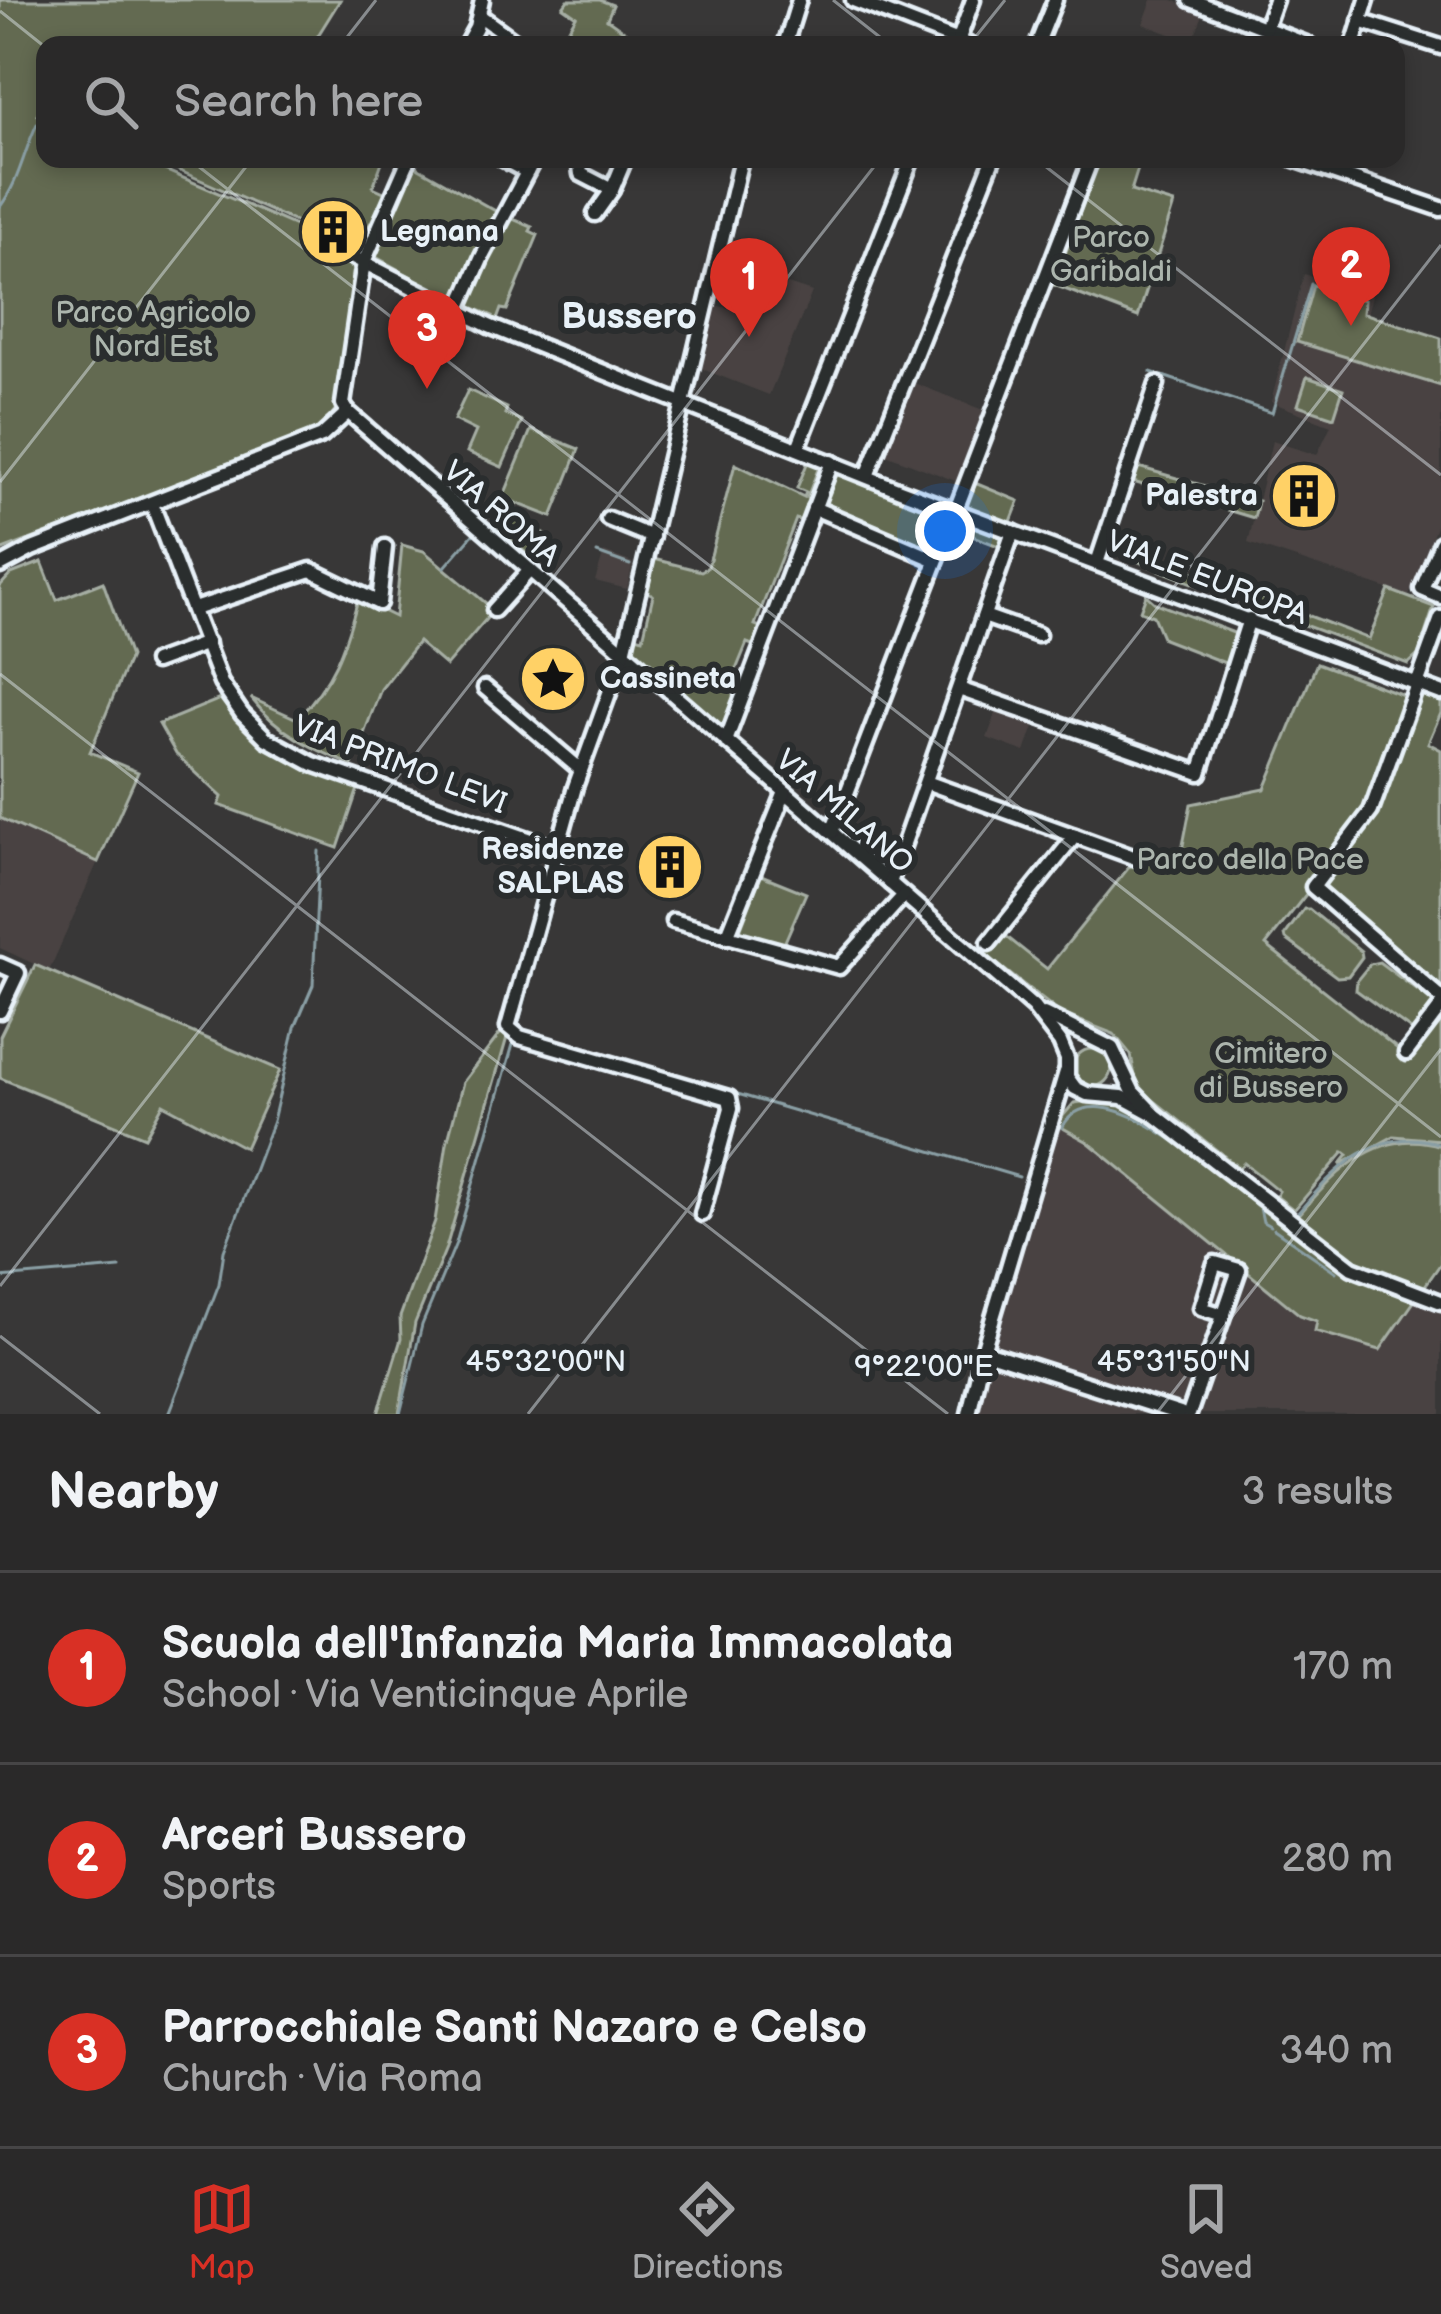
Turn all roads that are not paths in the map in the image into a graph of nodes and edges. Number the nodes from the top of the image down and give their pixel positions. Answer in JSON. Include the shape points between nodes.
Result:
{"nodes":[{"id":1,"x":800,"y":0,"type":"edge"},
{"id":2,"x":853,"y":0,"type":"edge"},
{"id":3,"x":973,"y":0,"type":"edge"},
{"id":4,"x":1055,"y":0,"type":"edge"},
{"id":5,"x":1191,"y":0,"type":"edge"},
{"id":6,"x":1275,"y":0,"type":"edge"},
{"id":7,"x":1367,"y":0,"type":"edge"},
{"id":8,"x":481,"y":8,"type":"edge"},
{"id":9,"x":1360,"y":21,"type":"junction"},
{"id":10,"x":1265,"y":28,"type":"junction"},
{"id":11,"x":470,"y":36,"type":"edge"},
{"id":12,"x":511,"y":36,"type":"edge"},
{"id":13,"x":788,"y":36,"type":"edge"},
{"id":14,"x":942,"y":36,"type":"edge"},
{"id":15,"x":964,"y":36,"type":"edge"},
{"id":16,"x":1041,"y":36,"type":"edge"},
{"id":17,"x":1286,"y":36,"type":"edge"},
{"id":18,"x":1356,"y":36,"type":"edge"},
{"id":19,"x":1441,"y":47,"type":"edge"},
{"id":20,"x":405,"y":168,"type":"edge"},
{"id":21,"x":529,"y":168,"type":"edge"},
{"id":22,"x":580,"y":168,"type":"edge"},
{"id":23,"x":622,"y":168,"type":"edge"},
{"id":24,"x":736,"y":168,"type":"edge"},
{"id":25,"x":908,"y":168,"type":"edge"},
{"id":26,"x":989,"y":168,"type":"edge"},
{"id":27,"x":1088,"y":168,"type":"edge"},
{"id":28,"x":1331,"y":168,"type":"edge"},
{"id":29,"x":612,"y":190,"type":"junction"},
{"id":30,"x":1441,"y":209,"type":"edge"},
{"id":31,"x":595,"y":214,"type":"dead end"},
{"id":32,"x":331,"y":246,"type":"dead end"},
{"id":33,"x":364,"y":262,"type":"junction"},
{"id":34,"x":458,"y":311,"type":"junction"},
{"id":35,"x":1157,"y":384,"type":"dead end"},
{"id":36,"x":682,"y":404,"type":"junction"},
{"id":37,"x":348,"y":412,"type":"junction"},
{"id":38,"x":798,"y":448,"type":"junction"},
{"id":39,"x":832,"y":462,"type":"junction"},
{"id":40,"x":868,"y":476,"type":"junction"},
{"id":41,"x":152,"y":504,"type":"junction"},
{"id":42,"x":814,"y":508,"type":"junction"},
{"id":43,"x":956,"y":511,"type":"junction"},
{"id":44,"x":608,"y":519,"type":"dead end"},
{"id":45,"x":1013,"y":532,"type":"junction"},
{"id":46,"x":652,"y":537,"type":"junction"},
{"id":47,"x":1441,"y":543,"type":"edge"},
{"id":48,"x":385,"y":547,"type":"dead end"},
{"id":49,"x":936,"y":560,"type":"junction"},
{"id":50,"x":1097,"y":563,"type":"junction"},
{"id":51,"x":0,"y":566,"type":"edge"},
{"id":52,"x":530,"y":570,"type":"junction"},
{"id":53,"x":1441,"y":597,"type":"edge"},
{"id":54,"x":194,"y":609,"type":"junction"},
{"id":55,"x":494,"y":610,"type":"dead end"},
{"id":56,"x":984,"y":616,"type":"junction"},
{"id":57,"x":1441,"y":618,"type":"edge"},
{"id":58,"x":1249,"y":619,"type":"junction"},
{"id":59,"x":1038,"y":635,"type":"dead end"},
{"id":60,"x":207,"y":644,"type":"junction"},
{"id":61,"x":624,"y":652,"type":"junction"},
{"id":62,"x":155,"y":662,"type":"dead end"},
{"id":63,"x":1418,"y":684,"type":"junction"},
{"id":64,"x":485,"y":688,"type":"dead end"},
{"id":65,"x":959,"y":688,"type":"junction"},
{"id":66,"x":1441,"y":693,"type":"edge"},
{"id":67,"x":726,"y":741,"type":"junction"},
{"id":68,"x":581,"y":770,"type":"junction"},
{"id":69,"x":926,"y":782,"type":"junction"},
{"id":70,"x":785,"y":792,"type":"junction"},
{"id":71,"x":832,"y":832,"type":"junction"},
{"id":72,"x":1076,"y":836,"type":"junction"},
{"id":73,"x":556,"y":849,"type":"junction"},
{"id":74,"x":1136,"y":858,"type":"dead end"},
{"id":75,"x":890,"y":883,"type":"junction"},
{"id":76,"x":904,"y":895,"type":"junction"},
{"id":77,"x":674,"y":921,"type":"dead end"},
{"id":78,"x":727,"y":937,"type":"junction"},
{"id":79,"x":989,"y":943,"type":"dead end"},
{"id":80,"x":0,"y":964,"type":"edge"},
{"id":81,"x":1441,"y":1002,"type":"edge"},
{"id":82,"x":1033,"y":1007,"type":"junction"},
{"id":83,"x":0,"y":1011,"type":"edge"},
{"id":84,"x":1091,"y":1040,"type":"junction"},
{"id":85,"x":1406,"y":1053,"type":"dead end"},
{"id":86,"x":1066,"y":1065,"type":"junction"},
{"id":87,"x":1120,"y":1070,"type":"junction"},
{"id":88,"x":1096,"y":1094,"type":"junction"},
{"id":89,"x":1155,"y":1115,"type":"junction"},
{"id":90,"x":1047,"y":1135,"type":"junction"},
{"id":91,"x":701,"y":1214,"type":"dead end"},
{"id":92,"x":1441,"y":1301,"type":"edge"},
{"id":93,"x":1223,"y":1315,"type":"dead end"},
{"id":94,"x":983,"y":1351,"type":"junction"},
{"id":95,"x":970,"y":1414,"type":"edge"},
{"id":96,"x":1180,"y":1414,"type":"edge"},
{"id":97,"x":1189,"y":1414,"type":"edge"}],
"edges":[{"from":1,"to":13,"type":"street"},
{"from":2,"to":14,"type":"street"},
{"from":3,"to":15,"type":"street"},
{"from":4,"to":16,"type":"street"},
{"from":5,"to":10,"type":"street"},
{"from":6,"to":10,"type":"street"},
{"from":7,"to":9,"type":"street"},
{"from":8,"to":11,"type":"street"},
{"from":8,"to":12,"type":"street"},
{"from":9,"to":18,"type":"street"},
{"from":9,"to":19,"type":"street"},
{"from":10,"to":17,"type":"street"},
{"from":20,"to":33,"type":"street"},
{"from":21,"to":34,"type":"street"},
{"from":22,"to":29,"type":"street"},
{"from":23,"to":29,"type":"street"},
{"from":24,"to":36,"type":"street"},
{"from":25,"to":38,"type":"street"},
{"from":26,"to":40,"type":"street"},
{"from":27,"to":43,"type":"street"},
{"from":28,"to":30,"type":"street"},
{"from":29,"to":31,"type":"street"},
{"from":32,"to":33,"type":"street","name":"VIALE EUROPA"},
{"from":33,"to":34,"type":"street","name":"VIALE EUROPA"},
{"from":33,"to":37,"type":"street"},
{"from":34,"to":36,"type":"street","name":"VIALE EUROPA"},
{"from":35,"to":50,"type":"street"},
{"from":36,"to":38,"type":"street","name":"VIALE EUROPA"},
{"from":36,"to":46,"type":"street"},
{"from":37,"to":41,"type":"street","via":[[322,436]]},
{"from":37,"to":52,"type":"street","name":"VIA ROMA"},
{"from":38,"to":39,"type":"street","name":"VIALE EUROPA"},
{"from":39,"to":40,"type":"street","name":"VIALE EUROPA"},
{"from":39,"to":42,"type":"street"},
{"from":40,"to":43,"type":"street","name":"VIALE EUROPA"},
{"from":41,"to":51,"type":"street"},
{"from":41,"to":54,"type":"street","name":"VIA PRIMO LEVI"},
{"from":42,"to":49,"type":"street"},
{"from":42,"to":67,"type":"street"},
{"from":43,"to":45,"type":"street","name":"VIALE EUROPA"},
{"from":43,"to":49,"type":"street"},
{"from":44,"to":46,"type":"street"},
{"from":45,"to":50,"type":"street","name":"VIALE EUROPA"},
{"from":45,"to":56,"type":"street"},
{"from":46,"to":61,"type":"street"},
{"from":47,"to":53,"type":"street","via":[[1422,589]]},
{"from":48,"to":54,"type":"street","via":[[379,603],[307,570]]},
{"from":49,"to":71,"type":"street"},
{"from":50,"to":58,"type":"street","name":"VIALE EUROPA"},
{"from":52,"to":55,"type":"street"},
{"from":52,"to":61,"type":"street","name":"VIA ROMA"},
{"from":54,"to":60,"type":"street","name":"VIA PRIMO LEVI"},
{"from":56,"to":59,"type":"street"},
{"from":56,"to":65,"type":"street"},
{"from":57,"to":63,"type":"street"},
{"from":58,"to":63,"type":"street","name":"VIALE EUROPA"},
{"from":58,"to":65,"type":"street","via":[[1200,773]]},
{"from":60,"to":62,"type":"street"},
{"from":60,"to":73,"type":"street","name":"VIA PRIMO LEVI","via":[[232,702],[282,748]]},
{"from":61,"to":67,"type":"street","name":"VIA MILANO"},
{"from":61,"to":68,"type":"street"},
{"from":63,"to":66,"type":"street","name":"VIALE EUROPA"},
{"from":63,"to":81,"type":"street","via":[[1371,812],[1313,888]]},
{"from":64,"to":68,"type":"street"},
{"from":65,"to":69,"type":"street"},
{"from":67,"to":70,"type":"street","name":"VIA MILANO"},
{"from":68,"to":73,"type":"street"},
{"from":69,"to":72,"type":"street"},
{"from":69,"to":75,"type":"street"},
{"from":70,"to":71,"type":"street","name":"VIA MILANO"},
{"from":70,"to":78,"type":"street"},
{"from":71,"to":75,"type":"street","name":"VIA MILANO"},
{"from":72,"to":74,"type":"street"},
{"from":72,"to":79,"type":"street"},
{"from":73,"to":91,"type":"street","via":[[510,1031],[730,1099]]},
{"from":75,"to":76,"type":"street","name":"VIA MILANO"},
{"from":76,"to":78,"type":"street","via":[[839,967]]},
{"from":76,"to":82,"type":"street","name":"VIA MILANO"},
{"from":77,"to":78,"type":"street"},
{"from":80,"to":83,"type":"street","via":[[18,973]]},
{"from":81,"to":85,"type":"street"},
{"from":82,"to":84,"type":"street","name":"VIA MILANO"},
{"from":82,"to":86,"type":"street","name":"VIA MILANO"},
{"from":84,"to":86,"type":"street","via":[[1075,1047]]},
{"from":84,"to":87,"type":"street","name":"VIA MILANO","via":[[1112,1048]]},
{"from":86,"to":88,"type":"street","name":"VIA MILANO","via":[[1075,1088]]},
{"from":86,"to":90,"type":"street"},
{"from":87,"to":88,"type":"street","via":[[1115,1084]]},
{"from":87,"to":89,"type":"street","name":"VIA MILANO"},
{"from":88,"to":89,"type":"street","name":"VIA MILANO"},
{"from":88,"to":90,"type":"street","via":[[1067,1104]]},
{"from":89,"to":92,"type":"street","name":"VIA MILANO","via":[[1352,1268]]},
{"from":90,"to":94,"type":"street"},
{"from":93,"to":97,"type":"street"},
{"from":94,"to":95,"type":"street"},
{"from":94,"to":96,"type":"street"}]}
